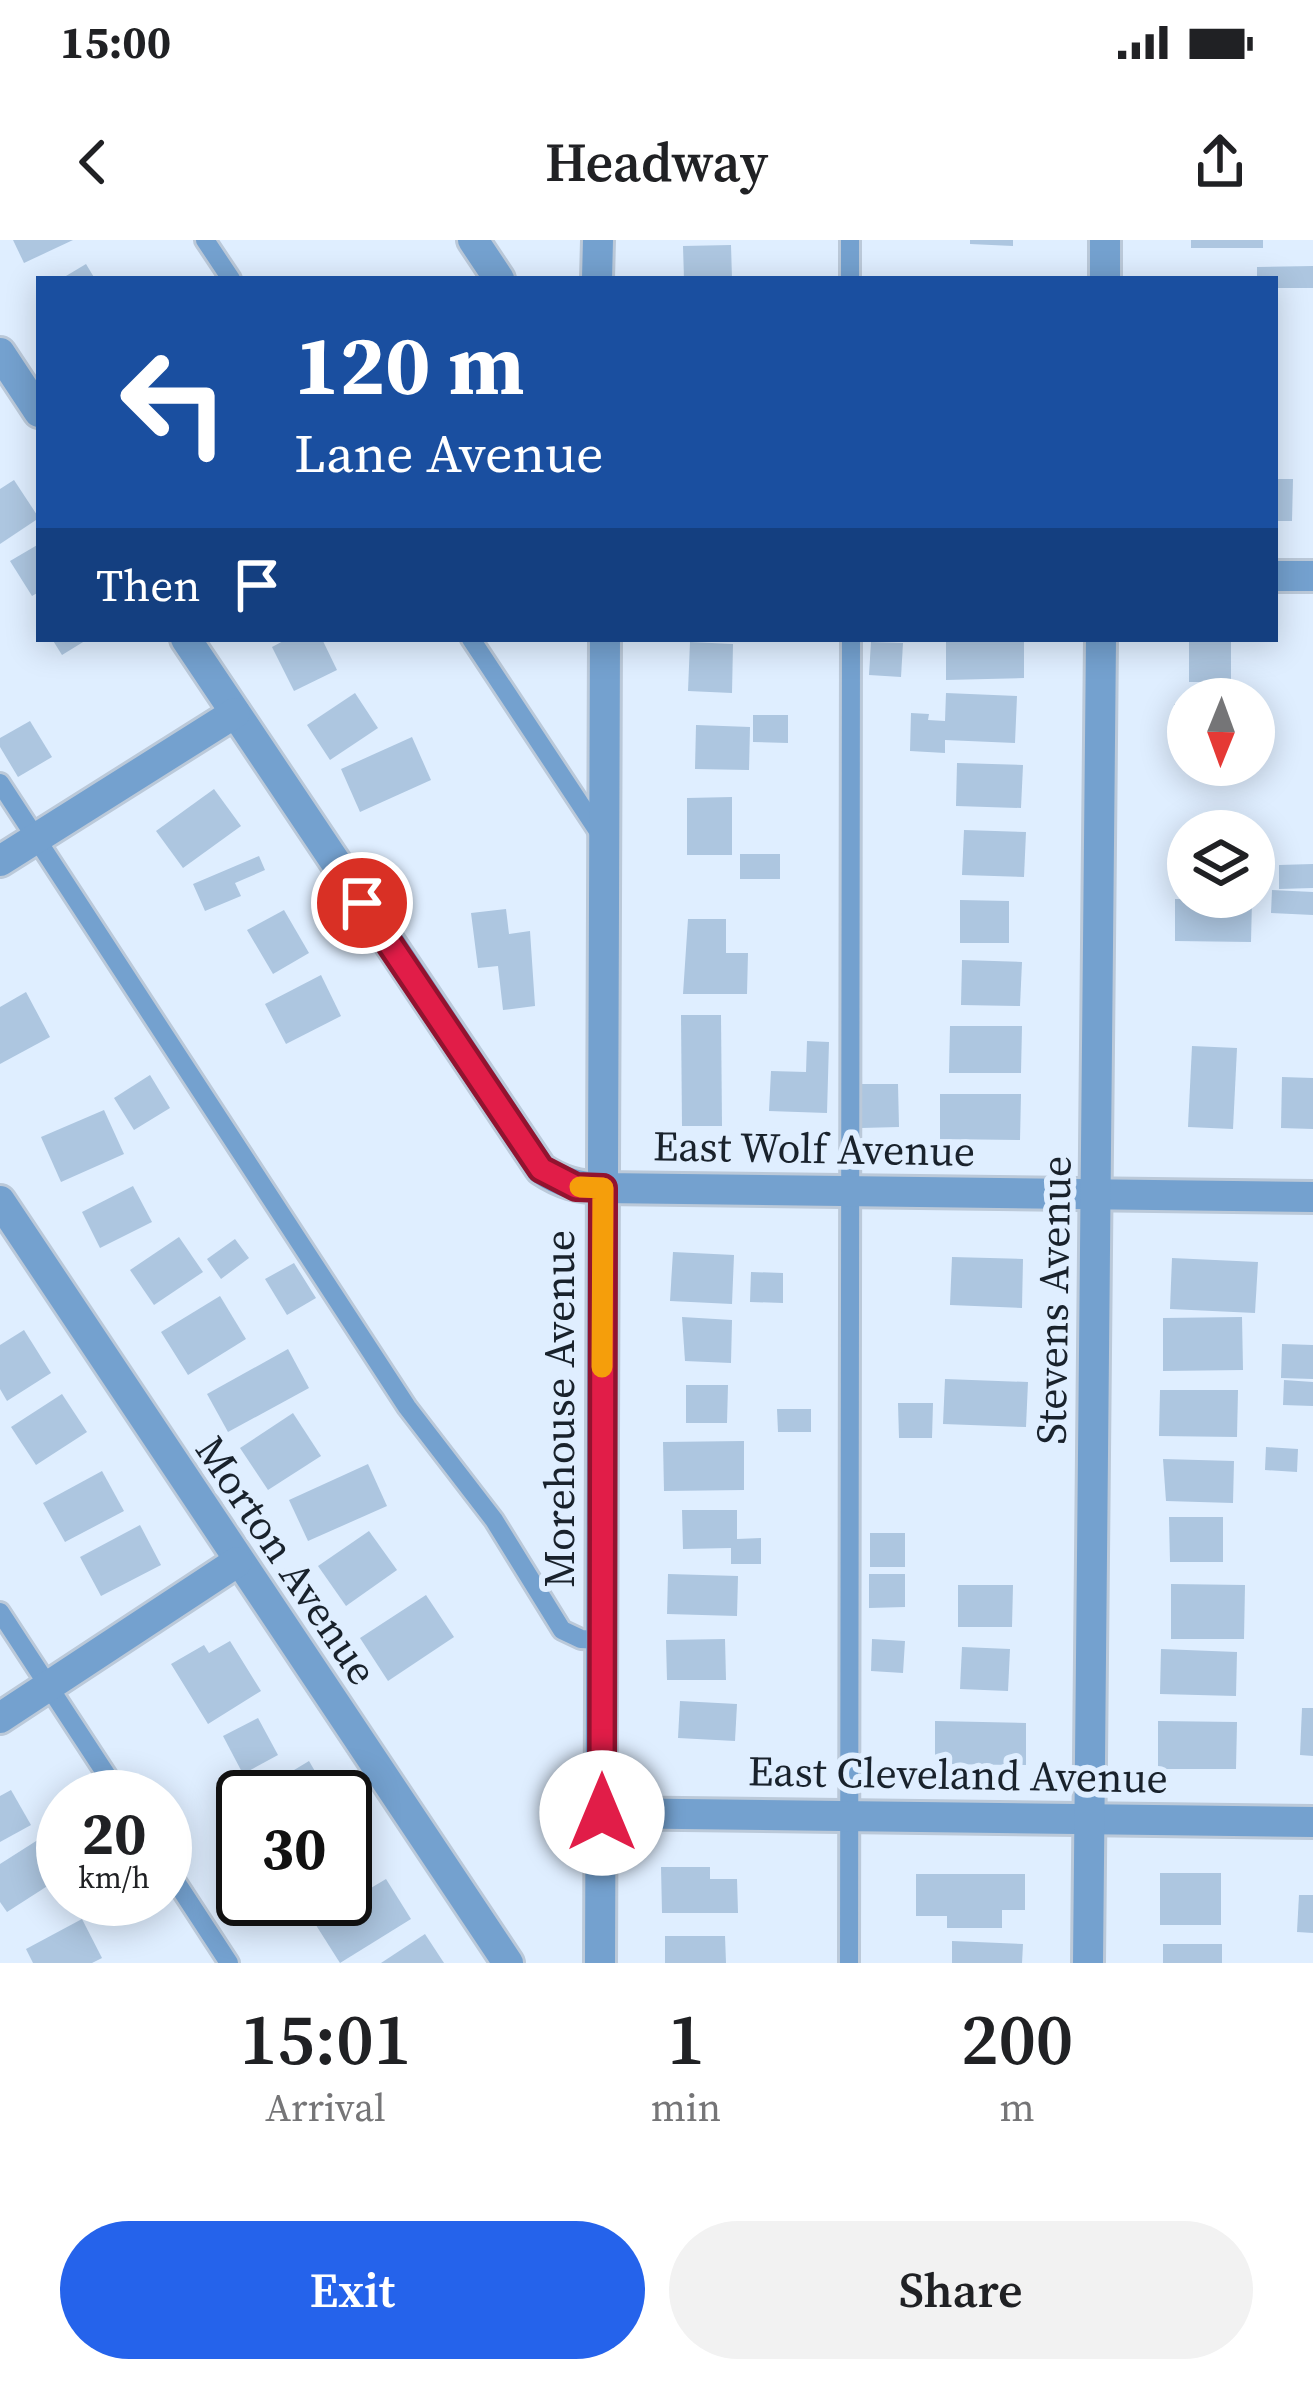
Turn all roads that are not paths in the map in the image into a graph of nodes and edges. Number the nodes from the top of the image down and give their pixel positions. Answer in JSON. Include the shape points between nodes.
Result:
{"nodes":[{"id":1,"x":205,"y":240,"type":"edge"},
{"id":2,"x":473,"y":240,"type":"edge"},
{"id":3,"x":598,"y":240,"type":"edge"},
{"id":4,"x":850,"y":240,"type":"edge"},
{"id":5,"x":1105,"y":240,"type":"edge"},
{"id":6,"x":229,"y":276,"type":"edge"},
{"id":7,"x":497,"y":276,"type":"edge"},
{"id":8,"x":597,"y":276,"type":"edge"},
{"id":9,"x":850,"y":276,"type":"edge"},
{"id":10,"x":1105,"y":276,"type":"edge"},
{"id":11,"x":0,"y":352,"type":"edge"},
{"id":12,"x":36,"y":407,"type":"edge"},
{"id":13,"x":1278,"y":576,"type":"edge"},
{"id":14,"x":1313,"y":576,"type":"edge"},
{"id":15,"x":188,"y":642,"type":"edge"},
{"id":16,"x":473,"y":642,"type":"edge"},
{"id":17,"x":605,"y":642,"type":"edge"},
{"id":18,"x":851,"y":642,"type":"edge"},
{"id":19,"x":1101,"y":642,"type":"edge"},
{"id":20,"x":235,"y":713,"type":"junction"},
{"id":21,"x":0,"y":783,"type":"edge"},
{"id":22,"x":36,"y":838,"type":"junction"},
{"id":23,"x":605,"y":841,"type":"junction"},
{"id":24,"x":0,"y":861,"type":"edge"},
{"id":25,"x":603,"y":1188,"type":"junction"},
{"id":26,"x":851,"y":1190,"type":"junction"},
{"id":27,"x":1096,"y":1193,"type":"junction"},
{"id":28,"x":1313,"y":1197,"type":"edge"},
{"id":29,"x":0,"y":1201,"type":"edge"},
{"id":30,"x":238,"y":1562,"type":"junction"},
{"id":31,"x":0,"y":1612,"type":"edge"},
{"id":32,"x":600,"y":1640,"type":"junction"},
{"id":33,"x":48,"y":1686,"type":"junction"},
{"id":34,"x":0,"y":1718,"type":"edge"},
{"id":35,"x":103,"y":1770,"type":"edge"},
{"id":36,"x":602,"y":1813,"type":"junction"},
{"id":37,"x":852,"y":1813,"type":"junction"},
{"id":38,"x":1088,"y":1816,"type":"junction"},
{"id":39,"x":1313,"y":1822,"type":"edge"},
{"id":40,"x":192,"y":1906,"type":"edge"},
{"id":41,"x":229,"y":1963,"type":"edge"},
{"id":42,"x":508,"y":1963,"type":"edge"},
{"id":43,"x":600,"y":1963,"type":"edge"},
{"id":44,"x":849,"y":1963,"type":"edge"},
{"id":45,"x":1088,"y":1963,"type":"edge"}],
"edges":[{"from":1,"to":6,"type":"lane"},
{"from":2,"to":7,"type":"street"},
{"from":3,"to":8,"type":"street"},
{"from":4,"to":9,"type":"lane"},
{"from":5,"to":10,"type":"street"},
{"from":11,"to":12,"type":"street"},
{"from":13,"to":14,"type":"street"},
{"from":15,"to":20,"type":"street","name":"East Wolf Avenue"},
{"from":16,"to":23,"type":"lane"},
{"from":17,"to":23,"type":"street","name":"Morehouse Avenue"},
{"from":18,"to":26,"type":"lane"},
{"from":19,"to":27,"type":"street","name":"Stevens Avenue"},
{"from":20,"to":22,"type":"street"},
{"from":20,"to":25,"type":"street","name":"East Wolf Avenue","via":[[541,1169],[576,1187]]},
{"from":21,"to":22,"type":"lane"},
{"from":22,"to":24,"type":"street"},
{"from":22,"to":32,"type":"lane","via":[[562,1630]]},
{"from":23,"to":25,"type":"street","name":"Morehouse Avenue"},
{"from":25,"to":26,"type":"street","name":"East Wolf Avenue"},
{"from":25,"to":32,"type":"street","name":"Morehouse Avenue"},
{"from":26,"to":27,"type":"street","name":"East Wolf Avenue"},
{"from":26,"to":37,"type":"lane"},
{"from":27,"to":28,"type":"street","name":"East Wolf Avenue"},
{"from":27,"to":38,"type":"street","name":"Stevens Avenue"},
{"from":29,"to":30,"type":"street","name":"Morton Avenue"},
{"from":30,"to":33,"type":"street"},
{"from":30,"to":42,"type":"street","name":"Morton Avenue"},
{"from":31,"to":33,"type":"lane"},
{"from":32,"to":36,"type":"street","name":"Morehouse Avenue"},
{"from":33,"to":34,"type":"street"},
{"from":33,"to":35,"type":"lane"},
{"from":36,"to":37,"type":"street","name":"East Cleveland Avenue"},
{"from":36,"to":43,"type":"street","name":"Morehouse Avenue"},
{"from":37,"to":38,"type":"street","name":"East Cleveland Avenue"},
{"from":37,"to":44,"type":"lane"},
{"from":38,"to":39,"type":"street","name":"East Cleveland Avenue"},
{"from":38,"to":45,"type":"street","name":"Stevens Avenue"},
{"from":40,"to":41,"type":"lane"}]}
